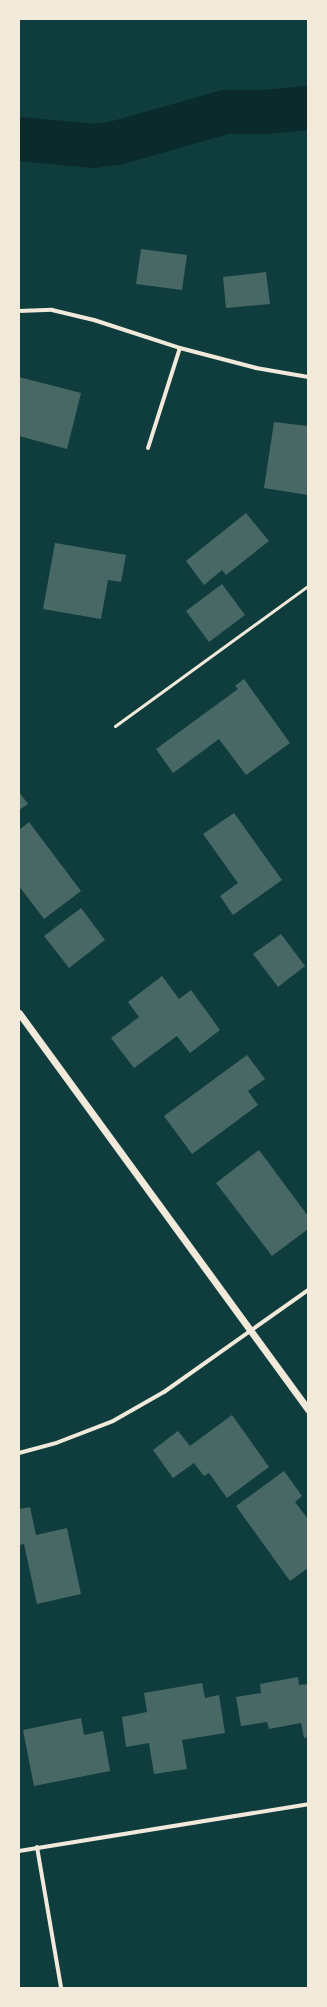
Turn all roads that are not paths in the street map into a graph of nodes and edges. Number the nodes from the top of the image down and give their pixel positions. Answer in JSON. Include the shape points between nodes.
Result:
{"nodes":[{"id":1,"x":19,"y":311,"type":"edge"},
{"id":2,"x":180,"y":348,"type":"junction"},
{"id":3,"x":308,"y":377,"type":"edge"},
{"id":4,"x":148,"y":448,"type":"dead end"},
{"id":5,"x":308,"y":586,"type":"edge"},
{"id":6,"x":116,"y":726,"type":"dead end"},
{"id":7,"x":19,"y":1013,"type":"edge"},
{"id":8,"x":308,"y":1290,"type":"edge"},
{"id":9,"x":251,"y":1331,"type":"junction"},
{"id":10,"x":308,"y":1410,"type":"edge"},
{"id":11,"x":19,"y":1453,"type":"edge"},
{"id":12,"x":308,"y":1804,"type":"edge"},
{"id":13,"x":37,"y":1847,"type":"junction"},
{"id":14,"x":19,"y":1851,"type":"edge"},
{"id":15,"x":61,"y":1988,"type":"edge"}],
"edges":[{"from":1,"to":2,"type":"street","via":[[52,310],[94,320]]},
{"from":2,"to":3,"type":"street","via":[[256,368]]},
{"from":2,"to":4,"type":"street"},
{"from":5,"to":6,"type":"lane"},
{"from":7,"to":9,"type":"street"},
{"from":8,"to":9,"type":"street"},
{"from":9,"to":10,"type":"street"},
{"from":9,"to":11,"type":"street","via":[[164,1392],[113,1421],[56,1443]]},
{"from":12,"to":13,"type":"street"},
{"from":13,"to":14,"type":"street"},
{"from":13,"to":15,"type":"street"}]}
